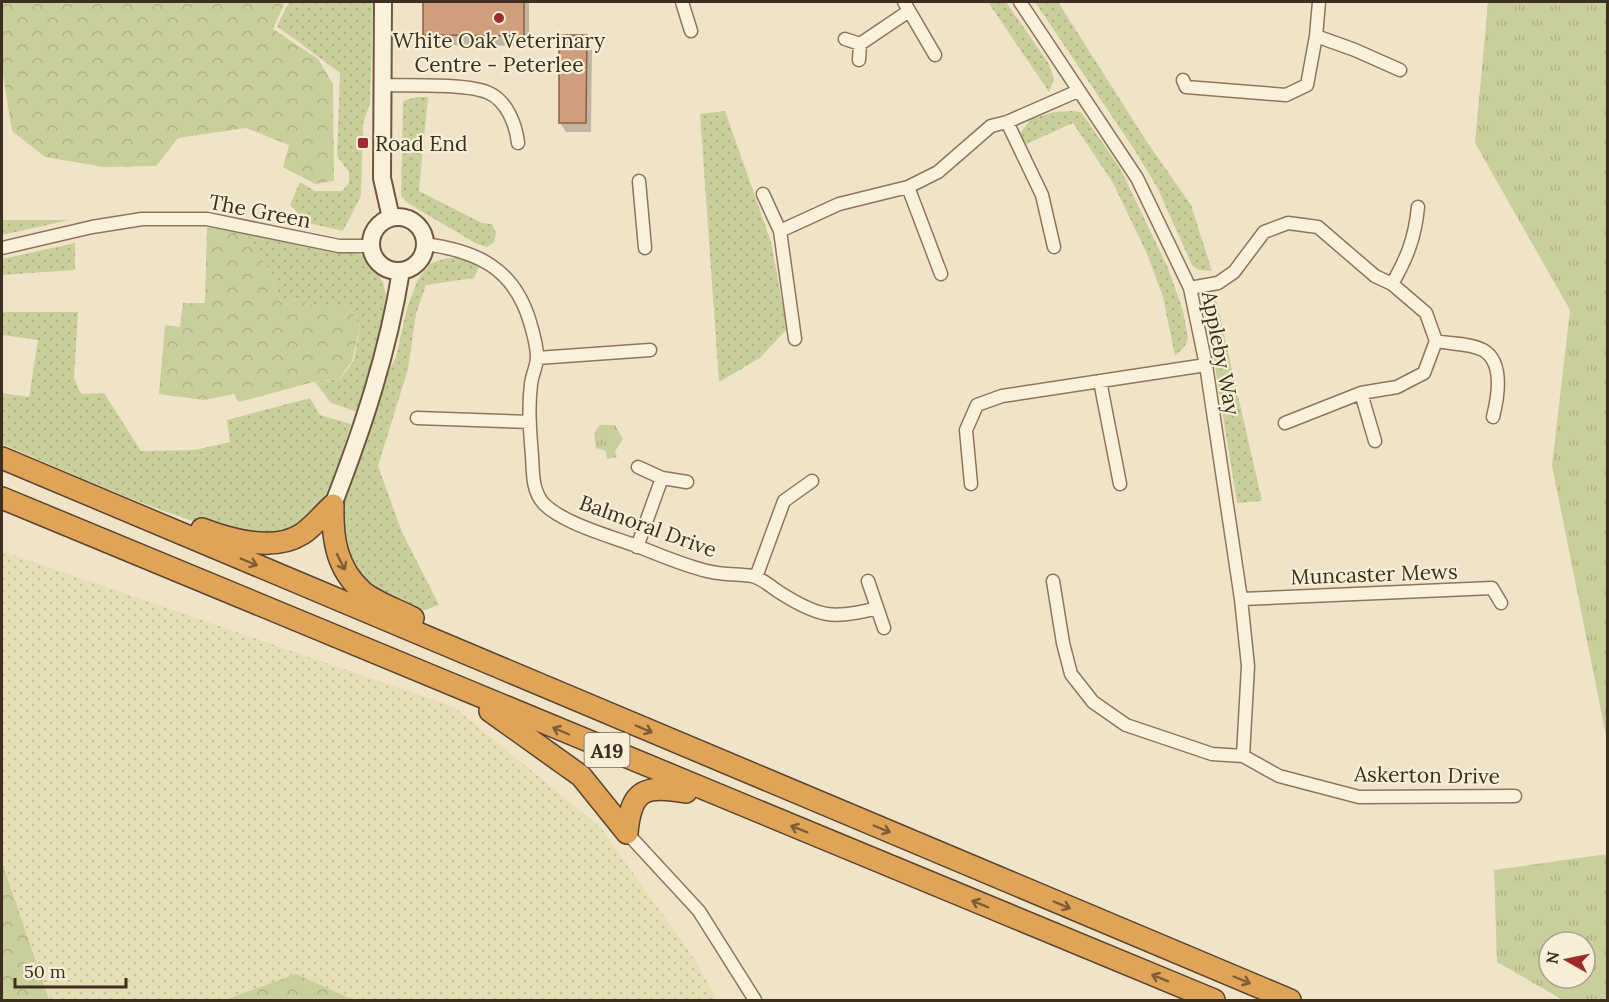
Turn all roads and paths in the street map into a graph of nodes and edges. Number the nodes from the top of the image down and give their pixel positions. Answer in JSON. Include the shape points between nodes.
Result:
{"nodes":[{"id":1,"x":383,"y":2,"type":"edge"},
{"id":2,"x":682,"y":2,"type":"edge"},
{"id":3,"x":1020,"y":2,"type":"edge"},
{"id":4,"x":1319,"y":2,"type":"edge"},
{"id":5,"x":907,"y":6,"type":"edge"},
{"id":6,"x":690,"y":31,"type":"dead end"},
{"id":7,"x":1316,"y":36,"type":"junction"},
{"id":8,"x":845,"y":39,"type":"dead end"},
{"id":9,"x":860,"y":44,"type":"junction"},
{"id":10,"x":935,"y":54,"type":"dead end"},
{"id":11,"x":859,"y":60,"type":"dead end"},
{"id":12,"x":1400,"y":70,"type":"dead end"},
{"id":13,"x":1183,"y":80,"type":"dead end"},
{"id":14,"x":382,"y":85,"type":"junction"},
{"id":15,"x":1078,"y":91,"type":"junction"},
{"id":16,"x":1007,"y":122,"type":"junction"},
{"id":17,"x":518,"y":143,"type":"dead end"},
{"id":18,"x":639,"y":181,"type":"dead end"},
{"id":19,"x":908,"y":187,"type":"junction"},
{"id":20,"x":763,"y":195,"type":"dead end"},
{"id":21,"x":1418,"y":207,"type":"dead end"},
{"id":22,"x":391,"y":218,"type":"junction"},
{"id":23,"x":780,"y":231,"type":"junction"},
{"id":24,"x":425,"y":244,"type":"junction"},
{"id":25,"x":371,"y":246,"type":"junction"},
{"id":26,"x":1054,"y":247,"type":"dead end"},
{"id":27,"x":2,"y":248,"type":"edge"},
{"id":28,"x":645,"y":248,"type":"dead end"},
{"id":29,"x":401,"y":271,"type":"junction"},
{"id":30,"x":941,"y":274,"type":"dead end"},
{"id":31,"x":1392,"y":285,"type":"junction"},
{"id":32,"x":1190,"y":288,"type":"junction"},
{"id":33,"x":795,"y":339,"type":"dead end"},
{"id":34,"x":1436,"y":341,"type":"junction"},
{"id":35,"x":650,"y":350,"type":"dead end"},
{"id":36,"x":537,"y":357,"type":"junction"},
{"id":37,"x":1206,"y":365,"type":"junction"},
{"id":38,"x":1100,"y":381,"type":"junction"},
{"id":39,"x":1361,"y":393,"type":"junction"},
{"id":40,"x":1493,"y":417,"type":"dead end"},
{"id":41,"x":417,"y":418,"type":"dead end"},
{"id":42,"x":530,"y":422,"type":"junction"},
{"id":43,"x":1285,"y":423,"type":"dead end"},
{"id":44,"x":1375,"y":441,"type":"dead end"},
{"id":45,"x":2,"y":458,"type":"edge"},
{"id":46,"x":638,"y":468,"type":"dead end"},
{"id":47,"x":663,"y":478,"type":"junction"},
{"id":48,"x":687,"y":482,"type":"dead end"},
{"id":49,"x":812,"y":482,"type":"dead end"},
{"id":50,"x":971,"y":484,"type":"dead end"},
{"id":51,"x":1120,"y":484,"type":"dead end"},
{"id":52,"x":76,"y":488,"type":"junction"},
{"id":53,"x":2,"y":498,"type":"edge"},
{"id":54,"x":333,"y":505,"type":"junction"},
{"id":55,"x":2,"y":507,"type":"edge"},
{"id":56,"x":50,"y":517,"type":"junction"},
{"id":57,"x":638,"y":546,"type":"junction"},
{"id":58,"x":756,"y":577,"type":"junction"},
{"id":59,"x":868,"y":581,"type":"dead end"},
{"id":60,"x":1053,"y":581,"type":"dead end"},
{"id":61,"x":1241,"y":599,"type":"junction"},
{"id":62,"x":1501,"y":603,"type":"dead end"},
{"id":63,"x":878,"y":608,"type":"junction"},
{"id":64,"x":884,"y":628,"type":"dead end"},
{"id":65,"x":494,"y":666,"type":"junction"},
{"id":66,"x":454,"y":686,"type":"junction"},
{"id":67,"x":1243,"y":756,"type":"junction"},
{"id":68,"x":1515,"y":796,"type":"dead end"},
{"id":69,"x":724,"y":798,"type":"junction"},
{"id":70,"x":627,"y":833,"type":"junction"},
{"id":71,"x":755,"y":1000,"type":"edge"},
{"id":72,"x":1214,"y":1000,"type":"edge"},
{"id":73,"x":1290,"y":1000,"type":"edge"}],
"edges":[{"from":1,"to":14,"type":"street"},
{"from":2,"to":6,"type":"street"},
{"from":3,"to":15,"type":"street","name":"Appleby Way"},
{"from":4,"to":7,"type":"street"},
{"from":5,"to":9,"type":"street"},
{"from":5,"to":10,"type":"street"},
{"from":7,"to":12,"type":"street"},
{"from":7,"to":13,"type":"street","via":[[1306,85],[1286,95],[1186,87]]},
{"from":8,"to":9,"type":"street"},
{"from":9,"to":11,"type":"street"},
{"from":14,"to":17,"type":"street","via":[[471,88],[490,93],[507,109]]},
{"from":14,"to":22,"type":"street","via":[[382,178]]},
{"from":15,"to":16,"type":"street"},
{"from":15,"to":32,"type":"street","name":"Appleby Way","via":[[1137,178]]},
{"from":16,"to":19,"type":"street","via":[[991,126],[938,172]]},
{"from":16,"to":26,"type":"street","via":[[1042,195]]},
{"from":18,"to":28,"type":"street"},
{"from":19,"to":23,"type":"street","via":[[838,204]]},
{"from":19,"to":30,"type":"street"},
{"from":20,"to":23,"type":"street"},
{"from":21,"to":31,"type":"street","via":[[1408,255]]},
{"from":22,"to":24,"type":"street","via":[[412,221]]},
{"from":22,"to":25,"type":"street","via":[[376,228]]},
{"from":23,"to":33,"type":"street"},
{"from":24,"to":29,"type":"street","via":[[417,263]]},
{"from":24,"to":36,"type":"street","name":"Balmoral Drive","via":[[473,254],[513,285],[525,305]]},
{"from":25,"to":27,"type":"street","name":"The Green","via":[[339,246],[207,219],[142,219]]},
{"from":25,"to":29,"type":"street","via":[[383,267]]},
{"from":29,"to":54,"type":"street","via":[[381,366]]},
{"from":31,"to":32,"type":"street","via":[[1375,276],[1317,227],[1288,223],[1264,232],[1234,272],[1218,283]]},
{"from":31,"to":34,"type":"street","via":[[1426,313]]},
{"from":32,"to":37,"type":"street","name":"Appleby Way"},
{"from":34,"to":39,"type":"street","via":[[1424,373],[1397,387]]},
{"from":34,"to":40,"type":"street","via":[[1478,348],[1490,356],[1497,375]]},
{"from":35,"to":36,"type":"street"},
{"from":36,"to":42,"type":"street","name":"Balmoral Drive","via":[[531,383]]},
{"from":37,"to":38,"type":"street"},
{"from":37,"to":61,"type":"street","name":"Appleby Way"},
{"from":38,"to":50,"type":"street","via":[[1002,396],[977,405],[966,430]]},
{"from":38,"to":51,"type":"street"},
{"from":39,"to":43,"type":"street"},
{"from":39,"to":44,"type":"street"},
{"from":41,"to":42,"type":"street"},
{"from":42,"to":57,"type":"street","name":"Balmoral Drive","via":[[533,479],[544,504],[580,525]]},
{"from":45,"to":52,"type":"highway","number":"A19"},
{"from":46,"to":47,"type":"street"},
{"from":47,"to":48,"type":"street"},
{"from":47,"to":57,"type":"street"},
{"from":49,"to":58,"type":"street","via":[[784,501]]},
{"from":52,"to":54,"type":"highway","via":[[249,542],[281,542],[302,534]]},
{"from":52,"to":65,"type":"highway","number":"A19","one_way":true},
{"from":53,"to":56,"type":"highway","number":"A19"},
{"from":54,"to":65,"type":"highway","one_way":true,"via":[[335,551],[363,592]]},
{"from":55,"to":56,"type":"highway"},
{"from":56,"to":66,"type":"highway","number":"A19"},
{"from":57,"to":58,"type":"street","name":"Balmoral Drive","via":[[708,572]]},
{"from":58,"to":63,"type":"street","name":"Balmoral Drive","via":[[819,613],[850,615]]},
{"from":59,"to":63,"type":"street"},
{"from":60,"to":67,"type":"street","name":"Askerton Drive","via":[[1071,674],[1093,702],[1126,725],[1212,754]]},
{"from":61,"to":62,"type":"street","name":"Muncaster Mews","via":[[1492,588]]},
{"from":61,"to":67,"type":"street","name":"Appleby Way","via":[[1248,666]]},
{"from":63,"to":64,"type":"street"},
{"from":65,"to":73,"type":"highway","number":"A19","one_way":true},
{"from":69,"to":66,"type":"highway","number":"A19","one_way":true},
{"from":66,"to":70,"type":"highway","via":[[581,776]]},
{"from":67,"to":68,"type":"street","name":"Askerton Drive","via":[[1279,776],[1359,797]]},
{"from":69,"to":70,"type":"highway","via":[[659,787],[644,792],[629,814]]},
{"from":72,"to":69,"type":"highway","number":"A19","one_way":true},
{"from":70,"to":71,"type":"street","via":[[699,911]]}]}
